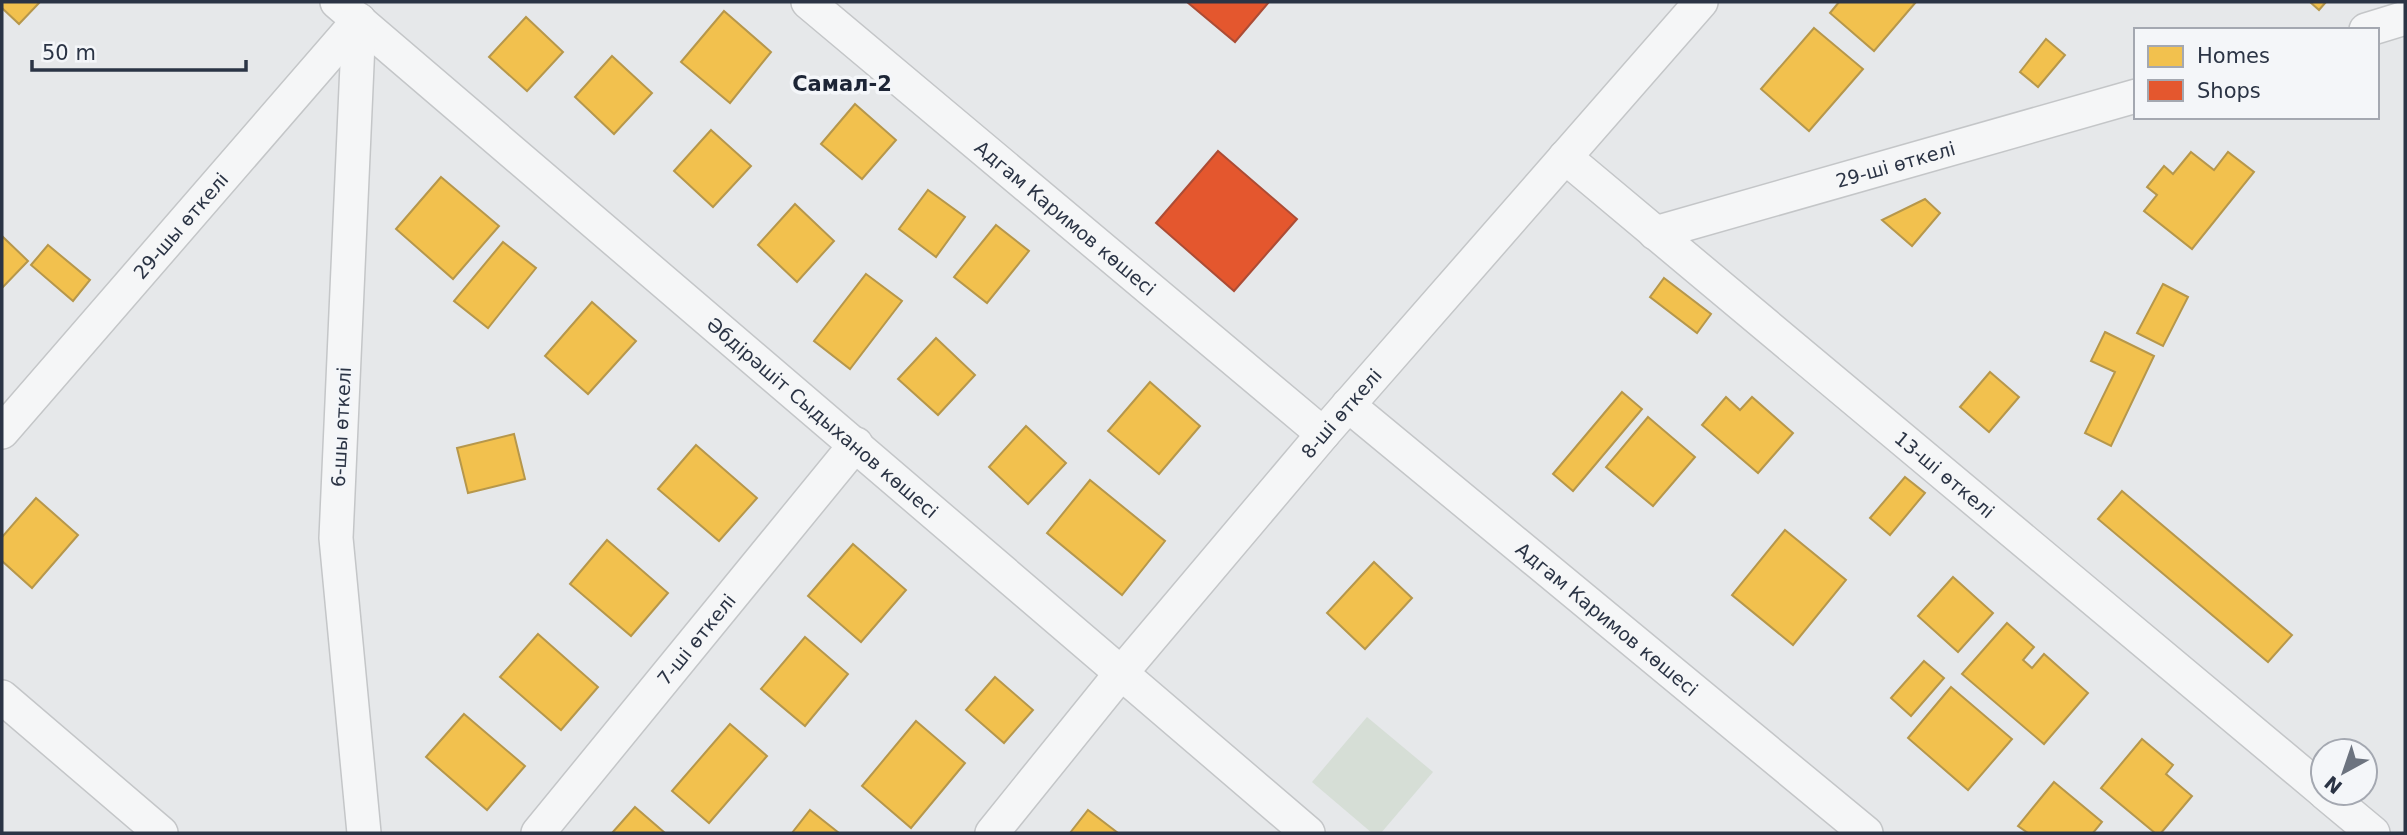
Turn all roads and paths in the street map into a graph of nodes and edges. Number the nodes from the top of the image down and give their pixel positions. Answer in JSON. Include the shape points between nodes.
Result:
{"nodes":[{"id":1,"x":808,"y":2,"type":"edge"},
{"id":2,"x":1701,"y":2,"type":"edge"},
{"id":3,"x":348,"y":11,"type":"edge"},
{"id":4,"x":2405,"y":18,"type":"edge"},
{"id":5,"x":2372,"y":28,"type":"edge"},
{"id":6,"x":2134,"y":97,"type":"edge"},
{"id":7,"x":1565,"y":158,"type":"junction"},
{"id":8,"x":1656,"y":233,"type":"junction"},
{"id":9,"x":1348,"y":405,"type":"junction"},
{"id":10,"x":2,"y":432,"type":"edge"},
{"id":11,"x":1323,"y":434,"type":"junction"},
{"id":12,"x":856,"y":444,"type":"junction"},
{"id":13,"x":1122,"y":672,"type":"junction"},
{"id":14,"x":2,"y":696,"type":"edge"},
{"id":15,"x":2309,"y":779,"type":"edge"},
{"id":16,"x":2342,"y":807,"type":"edge"},
{"id":17,"x":161,"y":833,"type":"edge"},
{"id":18,"x":364,"y":833,"type":"edge"},
{"id":19,"x":538,"y":833,"type":"edge"},
{"id":20,"x":992,"y":833,"type":"edge"},
{"id":21,"x":1308,"y":833,"type":"edge"},
{"id":22,"x":1866,"y":833,"type":"edge"},
{"id":23,"x":2373,"y":833,"type":"edge"}],
"edges":[{"from":1,"to":11,"type":"street","name":"Адгам Каримов көшесі"},
{"from":2,"to":7,"type":"street","name":"8-ші өткелі"},
{"from":3,"to":10,"type":"street","name":"29-шы өткелі"},
{"from":3,"to":12,"type":"street","name":"Әбдірәшіт Сыдыханов көшесі"},
{"from":3,"to":18,"type":"street","name":"6-шы өткелі","via":[[336,538]]},
{"from":4,"to":5,"type":"street"},
{"from":6,"to":8,"type":"street","name":"29-ші өткелі"},
{"from":7,"to":8,"type":"street","name":"13-ші өткелі"},
{"from":7,"to":9,"type":"street","name":"8-ші өткелі"},
{"from":8,"to":15,"type":"street","name":"13-ші өткелі"},
{"from":9,"to":11,"type":"street","name":"8-ші өткелі"},
{"from":9,"to":22,"type":"street","name":"Адгам Каримов көшесі"},
{"from":11,"to":13,"type":"street","name":"8-ші өткелі"},
{"from":12,"to":13,"type":"street","name":"Әбдірәшіт Сыдыханов көшесі"},
{"from":12,"to":19,"type":"street","name":"7-ші өткелі"},
{"from":13,"to":20,"type":"street","name":"8-ші өткелі"},
{"from":13,"to":21,"type":"street","name":"Әбдірәшіт Сыдыханов көшесі"},
{"from":14,"to":17,"type":"street"},
{"from":16,"to":23,"type":"street","name":"13-ші өткелі"}]}
